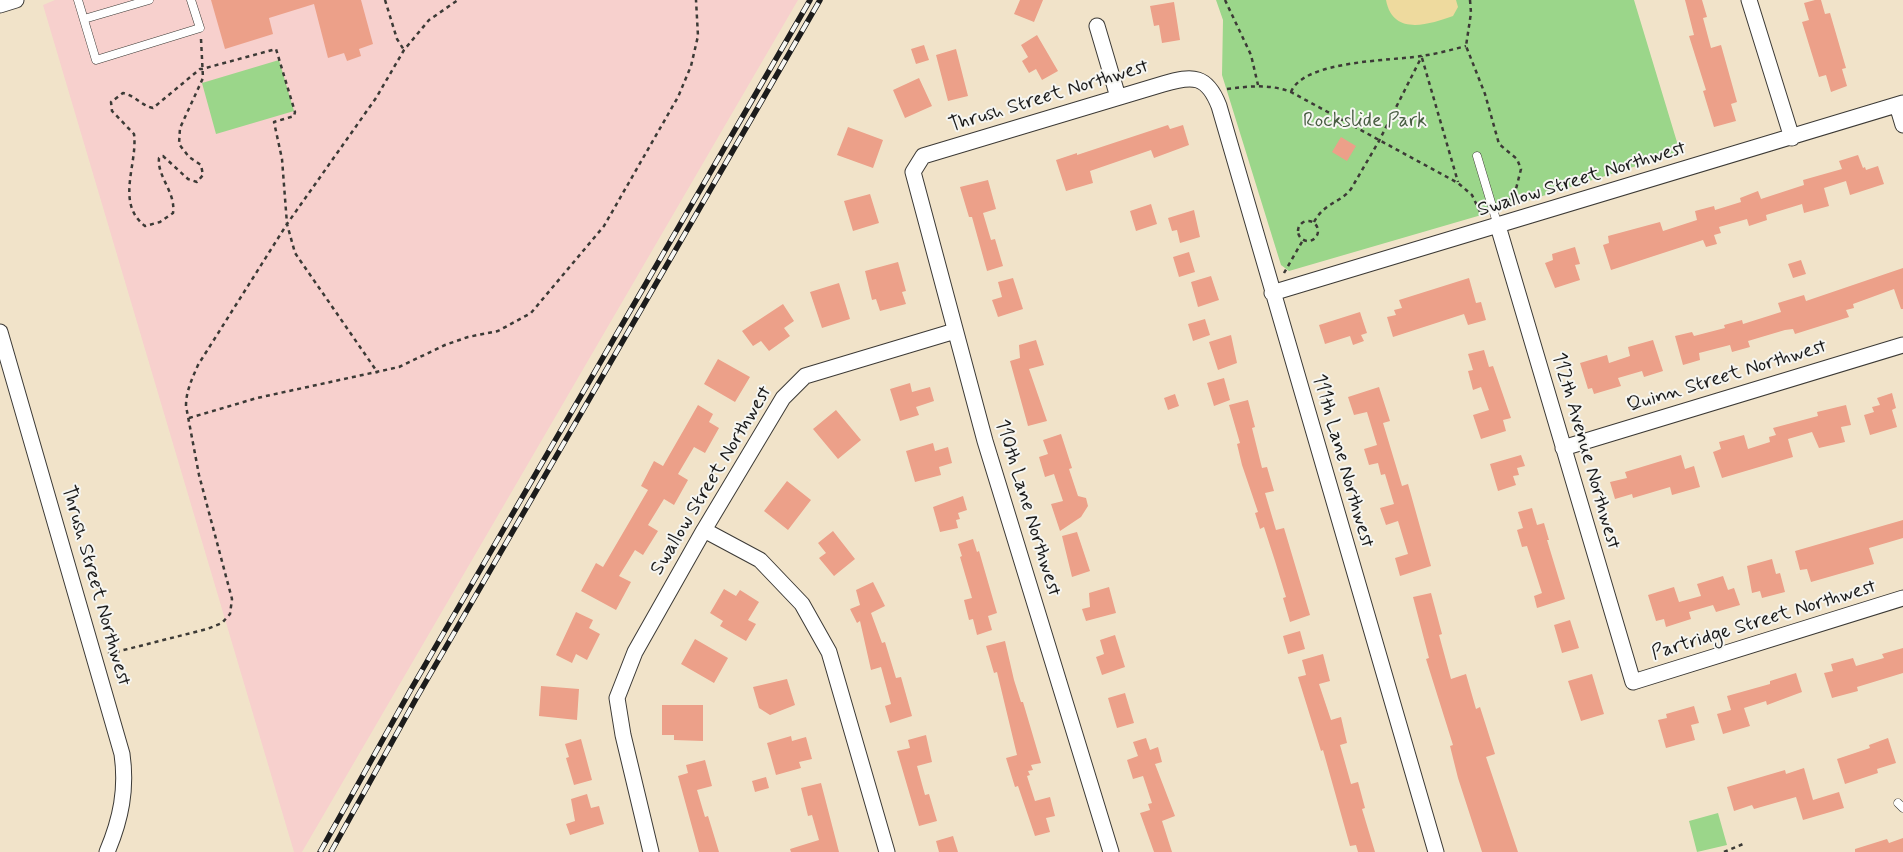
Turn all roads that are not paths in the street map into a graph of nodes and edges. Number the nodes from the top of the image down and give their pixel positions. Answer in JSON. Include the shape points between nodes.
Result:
{"nodes":[{"id":1,"x":16,"y":0,"type":"edge"},
{"id":2,"x":78,"y":0,"type":"edge"},
{"id":3,"x":149,"y":0,"type":"edge"},
{"id":4,"x":191,"y":0,"type":"edge"},
{"id":5,"x":1749,"y":0,"type":"edge"},
{"id":6,"x":0,"y":5,"type":"edge"},
{"id":7,"x":84,"y":19,"type":"junction"},
{"id":8,"x":1097,"y":26,"type":"dead end"},
{"id":9,"x":1210,"y":88,"type":"joint"},
{"id":10,"x":1118,"y":97,"type":"junction"},
{"id":11,"x":1900,"y":104,"type":"edge"},
{"id":12,"x":1903,"y":125,"type":"edge"},
{"id":13,"x":1792,"y":138,"type":"junction"},
{"id":14,"x":1477,"y":156,"type":"dead end"},
{"id":15,"x":913,"y":172,"type":"joint"},
{"id":16,"x":1498,"y":226,"type":"junction"},
{"id":17,"x":1272,"y":293,"type":"junction"},
{"id":18,"x":956,"y":331,"type":"junction"},
{"id":19,"x":0,"y":332,"type":"edge"},
{"id":20,"x":1903,"y":345,"type":"edge"},
{"id":21,"x":1563,"y":448,"type":"junction"},
{"id":22,"x":704,"y":530,"type":"junction"},
{"id":23,"x":1903,"y":598,"type":"edge"},
{"id":24,"x":1637,"y":681,"type":"joint"},
{"id":25,"x":107,"y":852,"type":"edge"},
{"id":26,"x":651,"y":852,"type":"edge"},
{"id":27,"x":886,"y":852,"type":"edge"},
{"id":28,"x":1111,"y":852,"type":"edge"},
{"id":29,"x":1436,"y":852,"type":"edge"}],
"edges":[{"from":1,"to":6,"type":"street"},
{"from":2,"to":7,"type":"lane"},
{"from":3,"to":7,"type":"lane"},
{"from":4,"to":7,"type":"lane","via":[[200,28],[96,60]]},
{"from":5,"to":13,"type":"street"},
{"from":8,"to":10,"type":"street"},
{"from":9,"to":10,"type":"street","name":"Thrush Street Northwest","via":[[1194,78],[1180,79]]},
{"from":9,"to":17,"type":"street","name":"111th Lane Northwest"},
{"from":10,"to":15,"type":"street","name":"Thrush Street Northwest","via":[[923,156]]},
{"from":11,"to":12,"type":"street"},
{"from":11,"to":13,"type":"street","name":"Swallow Street Northwest"},
{"from":13,"to":16,"type":"street","name":"Swallow Street Northwest"},
{"from":14,"to":16,"type":"lane"},
{"from":15,"to":18,"type":"street","name":"110th Lane Northwest"},
{"from":16,"to":17,"type":"street","name":"Swallow Street Northwest"},
{"from":16,"to":21,"type":"street","name":"112th Avenue Northwest"},
{"from":17,"to":29,"type":"street","name":"111th Lane Northwest"},
{"from":18,"to":22,"type":"street","name":"Swallow Street Northwest","via":[[805,376],[782,398]]},
{"from":18,"to":28,"type":"street","name":"110th Lane Northwest","via":[[985,441]]},
{"from":19,"to":25,"type":"street","name":"Thrush Street Northwest","via":[[118,736],[124,773],[120,816]]},
{"from":20,"to":21,"type":"street","name":"Quinn Street Northwest"},
{"from":21,"to":24,"type":"street","name":"112th Avenue Northwest","via":[[1633,682]]},
{"from":22,"to":26,"type":"street","name":"Swallow Street Northwest","via":[[635,652],[617,698]]},
{"from":22,"to":27,"type":"street","via":[[760,560],[806,611],[829,652]]},
{"from":23,"to":24,"type":"street","name":"Partridge Street Northwest"}]}
